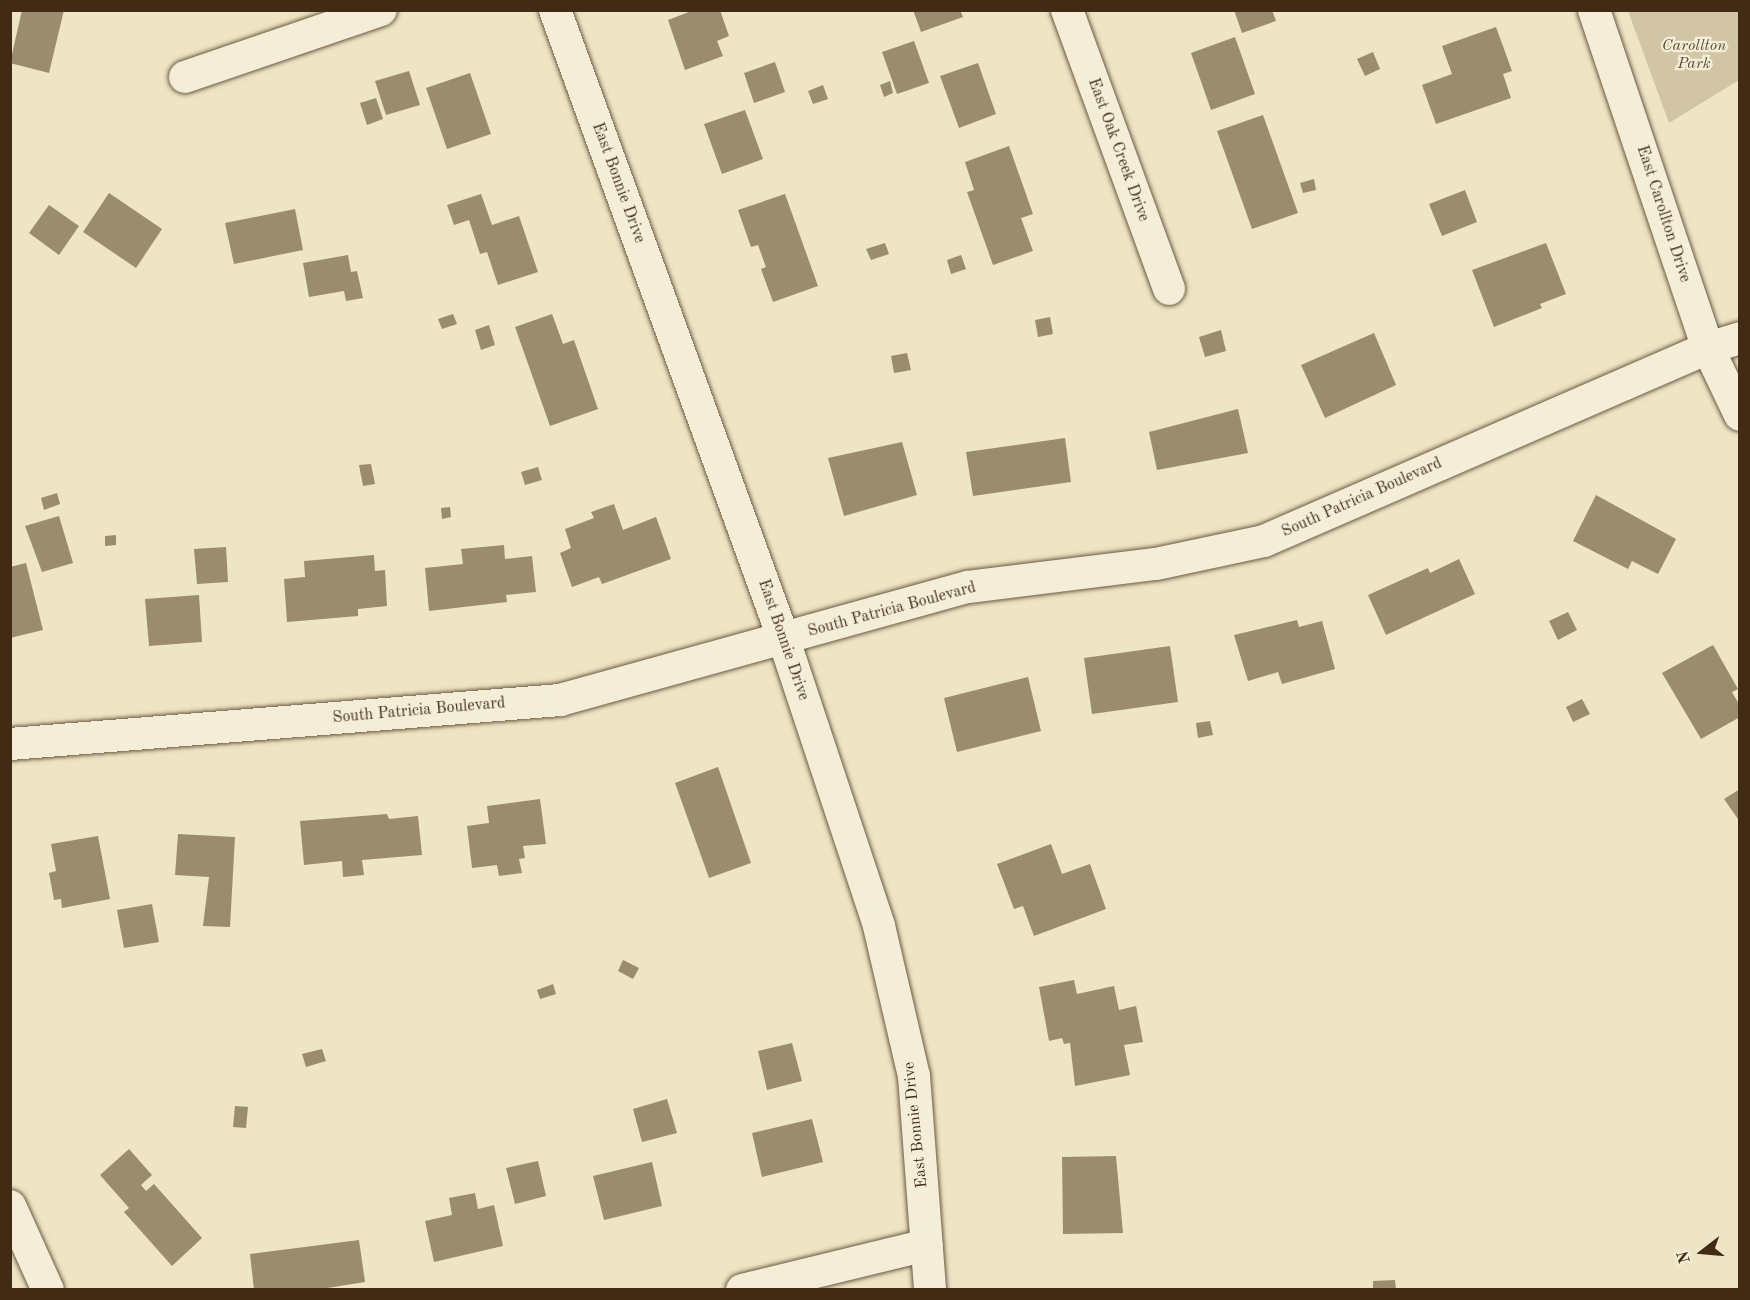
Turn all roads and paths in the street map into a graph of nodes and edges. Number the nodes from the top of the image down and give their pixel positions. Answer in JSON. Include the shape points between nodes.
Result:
{"nodes":[{"id":1,"x":381,"y":10,"type":"edge"},
{"id":2,"x":555,"y":10,"type":"edge"},
{"id":3,"x":1066,"y":10,"type":"edge"},
{"id":4,"x":1594,"y":10,"type":"edge"},
{"id":5,"x":185,"y":77,"type":"dead end"},
{"id":6,"x":1169,"y":289,"type":"dead end"},
{"id":7,"x":1740,"y":338,"type":"edge"},
{"id":8,"x":1708,"y":348,"type":"junction"},
{"id":9,"x":1740,"y":415,"type":"edge"},
{"id":10,"x":784,"y":640,"type":"junction"},
{"id":11,"x":10,"y":744,"type":"edge"},
{"id":12,"x":10,"y":1206,"type":"edge"},
{"id":13,"x":927,"y":1245,"type":"junction"},
{"id":14,"x":48,"y":1290,"type":"edge"},
{"id":15,"x":742,"y":1290,"type":"edge"},
{"id":16,"x":930,"y":1290,"type":"edge"}],
"edges":[{"from":1,"to":5,"type":"street"},
{"from":2,"to":10,"type":"street","name":"East Bonnie Drive"},
{"from":3,"to":6,"type":"street","name":"East Oak Creek Drive"},
{"from":4,"to":8,"type":"street","name":"East Carollton Drive"},
{"from":7,"to":8,"type":"street","name":"South Patricia Boulevard"},
{"from":8,"to":9,"type":"street","name":"East Carollton Drive"},
{"from":8,"to":10,"type":"street","name":"South Patricia Boulevard","via":[[1264,541],[1156,564],[968,587]]},
{"from":10,"to":11,"type":"street","name":"South Patricia Boulevard","via":[[560,700]]},
{"from":10,"to":13,"type":"street","name":"East Bonnie Drive","via":[[879,926],[914,1076]]},
{"from":12,"to":14,"type":"street"},
{"from":13,"to":15,"type":"street"},
{"from":13,"to":16,"type":"street","name":"East Bonnie Drive"}]}
